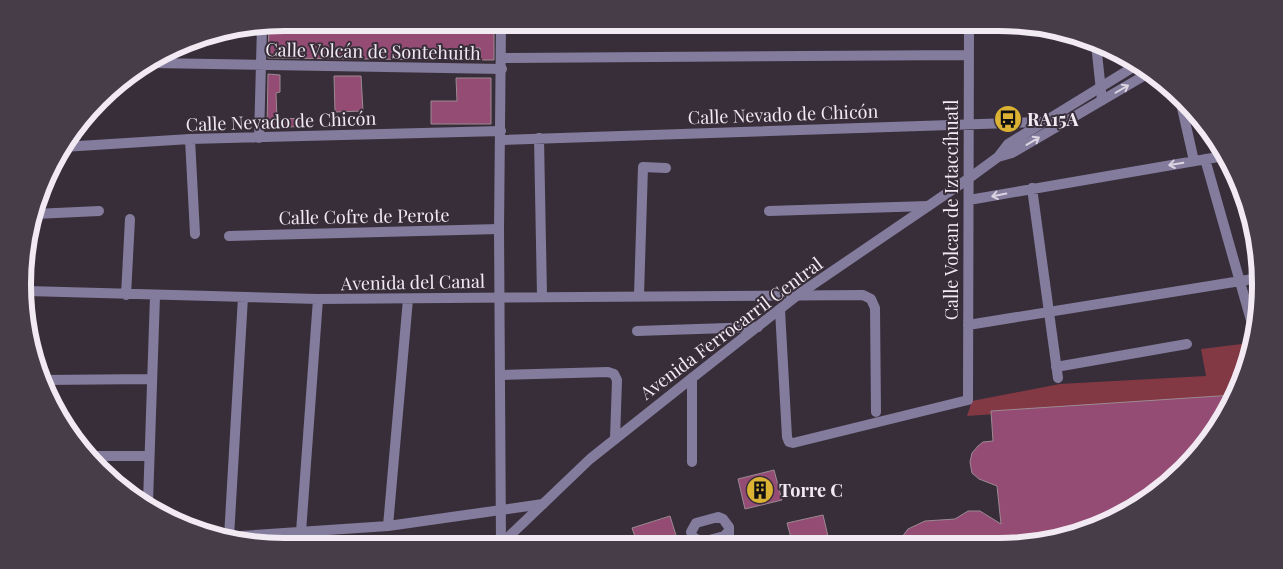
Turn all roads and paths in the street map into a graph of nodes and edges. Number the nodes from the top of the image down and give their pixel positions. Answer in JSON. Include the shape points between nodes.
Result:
{"nodes":[{"id":1,"x":501,"y":31,"type":"edge"},
{"id":2,"x":969,"y":31,"type":"edge"},
{"id":3,"x":262,"y":32,"type":"edge"},
{"id":4,"x":1097,"y":52,"type":"edge"},
{"id":5,"x":967,"y":55,"type":"junction"},
{"id":6,"x":502,"y":58,"type":"junction"},
{"id":7,"x":160,"y":64,"type":"edge"},
{"id":8,"x":260,"y":66,"type":"junction"},
{"id":9,"x":502,"y":69,"type":"junction"},
{"id":10,"x":1131,"y":69,"type":"edge"},
{"id":11,"x":1143,"y":77,"type":"edge"},
{"id":12,"x":1102,"y":86,"type":"junction"},
{"id":13,"x":1102,"y":100,"type":"junction"},
{"id":14,"x":1183,"y":110,"type":"edge"},
{"id":15,"x":1067,"y":121,"type":"junction"},
{"id":16,"x":1043,"y":122,"type":"junction"},
{"id":17,"x":967,"y":126,"type":"junction"},
{"id":18,"x":501,"y":136,"type":"junction"},
{"id":19,"x":259,"y":138,"type":"junction"},
{"id":20,"x":539,"y":138,"type":"junction"},
{"id":21,"x":190,"y":139,"type":"junction"},
{"id":22,"x":72,"y":146,"type":"edge"},
{"id":23,"x":998,"y":157,"type":"junction"},
{"id":24,"x":1217,"y":157,"type":"edge"},
{"id":25,"x":1205,"y":159,"type":"junction"},
{"id":26,"x":1194,"y":161,"type":"junction"},
{"id":27,"x":666,"y":168,"type":"dead end"},
{"id":28,"x":968,"y":179,"type":"junction"},
{"id":29,"x":1032,"y":188,"type":"junction"},
{"id":30,"x":969,"y":200,"type":"junction"},
{"id":31,"x":928,"y":206,"type":"junction"},
{"id":32,"x":99,"y":211,"type":"dead end"},
{"id":33,"x":769,"y":211,"type":"dead end"},
{"id":34,"x":42,"y":214,"type":"edge"},
{"id":35,"x":130,"y":219,"type":"dead end"},
{"id":36,"x":499,"y":230,"type":"junction"},
{"id":37,"x":195,"y":234,"type":"dead end"},
{"id":38,"x":229,"y":236,"type":"dead end"},
{"id":39,"x":1252,"y":279,"type":"edge"},
{"id":40,"x":1239,"y":281,"type":"junction"},
{"id":41,"x":31,"y":291,"type":"edge"},
{"id":42,"x":799,"y":294,"type":"junction"},
{"id":43,"x":126,"y":295,"type":"junction"},
{"id":44,"x":638,"y":295,"type":"junction"},
{"id":45,"x":155,"y":296,"type":"junction"},
{"id":46,"x":542,"y":296,"type":"junction"},
{"id":47,"x":243,"y":297,"type":"junction"},
{"id":48,"x":501,"y":298,"type":"junction"},
{"id":49,"x":408,"y":299,"type":"junction"},
{"id":50,"x":318,"y":300,"type":"junction"},
{"id":51,"x":780,"y":310,"type":"junction"},
{"id":52,"x":1049,"y":312,"type":"junction"},
{"id":53,"x":1250,"y":317,"type":"edge"},
{"id":54,"x":968,"y":325,"type":"junction"},
{"id":55,"x":758,"y":326,"type":"junction"},
{"id":56,"x":637,"y":331,"type":"dead end"},
{"id":57,"x":1186,"y":344,"type":"dead end"},
{"id":58,"x":1056,"y":366,"type":"junction"},
{"id":59,"x":502,"y":375,"type":"junction"},
{"id":60,"x":692,"y":378,"type":"junction"},
{"id":61,"x":1058,"y":378,"type":"dead end"},
{"id":62,"x":151,"y":379,"type":"junction"},
{"id":63,"x":51,"y":380,"type":"edge"},
{"id":64,"x":876,"y":412,"type":"dead end"},
{"id":65,"x":615,"y":439,"type":"junction"},
{"id":66,"x":98,"y":456,"type":"edge"},
{"id":67,"x":148,"y":456,"type":"junction"},
{"id":68,"x":692,"y":462,"type":"dead end"},
{"id":69,"x":148,"y":498,"type":"edge"},
{"id":70,"x":543,"y":504,"type":"junction"},
{"id":71,"x":500,"y":511,"type":"junction"},
{"id":72,"x":388,"y":526,"type":"junction"},
{"id":73,"x":228,"y":531,"type":"edge"},
{"id":74,"x":302,"y":532,"type":"junction"},
{"id":75,"x":249,"y":536,"type":"edge"},
{"id":76,"x":500,"y":538,"type":"edge"},
{"id":77,"x":507,"y":538,"type":"edge"}],
"edges":[{"from":1,"to":6,"type":"street"},
{"from":2,"to":5,"type":"street","name":"Calle Volcan de Iztaccíhuatl"},
{"from":3,"to":8,"type":"street"},
{"from":4,"to":12,"type":"street"},
{"from":5,"to":6,"type":"street","name":"Calle Volcán de Sontehuith"},
{"from":5,"to":17,"type":"street","name":"Calle Volcan de Iztaccíhuatl"},
{"from":6,"to":9,"type":"street"},
{"from":7,"to":8,"type":"street","name":"Calle Volcán de Sontehuith"},
{"from":8,"to":9,"type":"street","name":"Calle Volcán de Sontehuith"},
{"from":8,"to":19,"type":"street"},
{"from":9,"to":18,"type":"street"},
{"from":10,"to":12,"type":"street","name":"Avenida Ferrocarril Central"},
{"from":13,"to":11,"type":"street","name":"Avenida Ferrocarril Central","one_way":true},
{"from":12,"to":13,"type":"street"},
{"from":12,"to":16,"type":"street","name":"Avenida Ferrocarril Central"},
{"from":13,"to":15,"type":"street","name":"Avenida Ferrocarril Central"},
{"from":14,"to":26,"type":"street"},
{"from":15,"to":16,"type":"street","name":"Calle Nevado de Chicón"},
{"from":23,"to":15,"type":"street","name":"Avenida Ferrocarril Central","one_way":true,"via":[[1012,153]]},
{"from":16,"to":17,"type":"street","name":"Calle Nevado de Chicón"},
{"from":16,"to":23,"type":"street","name":"Avenida Ferrocarril Central","via":[[1008,144]]},
{"from":17,"to":20,"type":"street","name":"Calle Nevado de Chicón"},
{"from":17,"to":28,"type":"street","name":"Calle Volcan de Iztaccíhuatl"},
{"from":18,"to":19,"type":"street","name":"Calle Nevado de Chicón"},
{"from":18,"to":20,"type":"street","name":"Calle Nevado de Chicón"},
{"from":18,"to":36,"type":"street"},
{"from":19,"to":21,"type":"street","name":"Calle Nevado de Chicón"},
{"from":20,"to":46,"type":"street"},
{"from":21,"to":22,"type":"street","name":"Calle Nevado de Chicón"},
{"from":21,"to":37,"type":"street"},
{"from":23,"to":28,"type":"street","name":"Avenida Ferrocarril Central"},
{"from":24,"to":25,"type":"street"},
{"from":25,"to":26,"type":"street"},
{"from":25,"to":40,"type":"street"},
{"from":26,"to":29,"type":"street","one_way":true},
{"from":27,"to":44,"type":"street","via":[[643,167]]},
{"from":28,"to":30,"type":"street","name":"Calle Volcan de Iztaccíhuatl"},
{"from":28,"to":31,"type":"street","name":"Avenida Ferrocarril Central"},
{"from":29,"to":30,"type":"street","one_way":true},
{"from":29,"to":52,"type":"street"},
{"from":30,"to":54,"type":"street","name":"Calle Volcan de Iztaccíhuatl"},
{"from":31,"to":33,"type":"street"},
{"from":31,"to":42,"type":"street","name":"Avenida Ferrocarril Central"},
{"from":32,"to":34,"type":"street"},
{"from":35,"to":43,"type":"street"},
{"from":36,"to":38,"type":"street","name":"Calle Cofre de Perote"},
{"from":36,"to":48,"type":"street"},
{"from":39,"to":40,"type":"street"},
{"from":40,"to":52,"type":"street"},
{"from":40,"to":53,"type":"street"},
{"from":41,"to":43,"type":"street","name":"Avenida del Canal"},
{"from":42,"to":44,"type":"street","name":"Avenida del Canal"},
{"from":42,"to":51,"type":"street","name":"Avenida Ferrocarril Central"},
{"from":42,"to":64,"type":"street","name":"Avenida del Canal","via":[[864,295],[872,299],[875,308]]},
{"from":43,"to":45,"type":"street","name":"Avenida del Canal"},
{"from":44,"to":46,"type":"street","name":"Avenida del Canal"},
{"from":45,"to":47,"type":"street","name":"Avenida del Canal"},
{"from":45,"to":62,"type":"street"},
{"from":46,"to":48,"type":"street","name":"Avenida del Canal"},
{"from":47,"to":50,"type":"street","name":"Avenida del Canal"},
{"from":47,"to":73,"type":"street"},
{"from":48,"to":49,"type":"street","name":"Avenida del Canal"},
{"from":48,"to":59,"type":"street"},
{"from":49,"to":50,"type":"street","name":"Avenida del Canal"},
{"from":49,"to":72,"type":"street"},
{"from":50,"to":74,"type":"street"},
{"from":51,"to":54,"type":"street","name":"Calle Volcan de Iztaccíhuatl","via":[[787,437],[793,443],[964,402],[969,397]]},
{"from":51,"to":55,"type":"street","name":"Avenida Ferrocarril Central"},
{"from":52,"to":54,"type":"street"},
{"from":52,"to":58,"type":"street"},
{"from":55,"to":56,"type":"street"},
{"from":55,"to":60,"type":"street","name":"Avenida Ferrocarril Central"},
{"from":57,"to":58,"type":"street"},
{"from":58,"to":61,"type":"street"},
{"from":59,"to":65,"type":"street","via":[[614,374],[617,380]]},
{"from":59,"to":71,"type":"street"},
{"from":60,"to":65,"type":"street","name":"Avenida Ferrocarril Central"},
{"from":60,"to":68,"type":"street"},
{"from":62,"to":63,"type":"street"},
{"from":62,"to":67,"type":"street"},
{"from":65,"to":70,"type":"street","name":"Avenida Ferrocarril Central"},
{"from":66,"to":67,"type":"street"},
{"from":67,"to":69,"type":"street"},
{"from":70,"to":71,"type":"street"},
{"from":70,"to":77,"type":"street","name":"Avenida Ferrocarril Central"},
{"from":71,"to":72,"type":"street"},
{"from":71,"to":76,"type":"street"},
{"from":72,"to":74,"type":"street"},
{"from":74,"to":75,"type":"street"}]}
